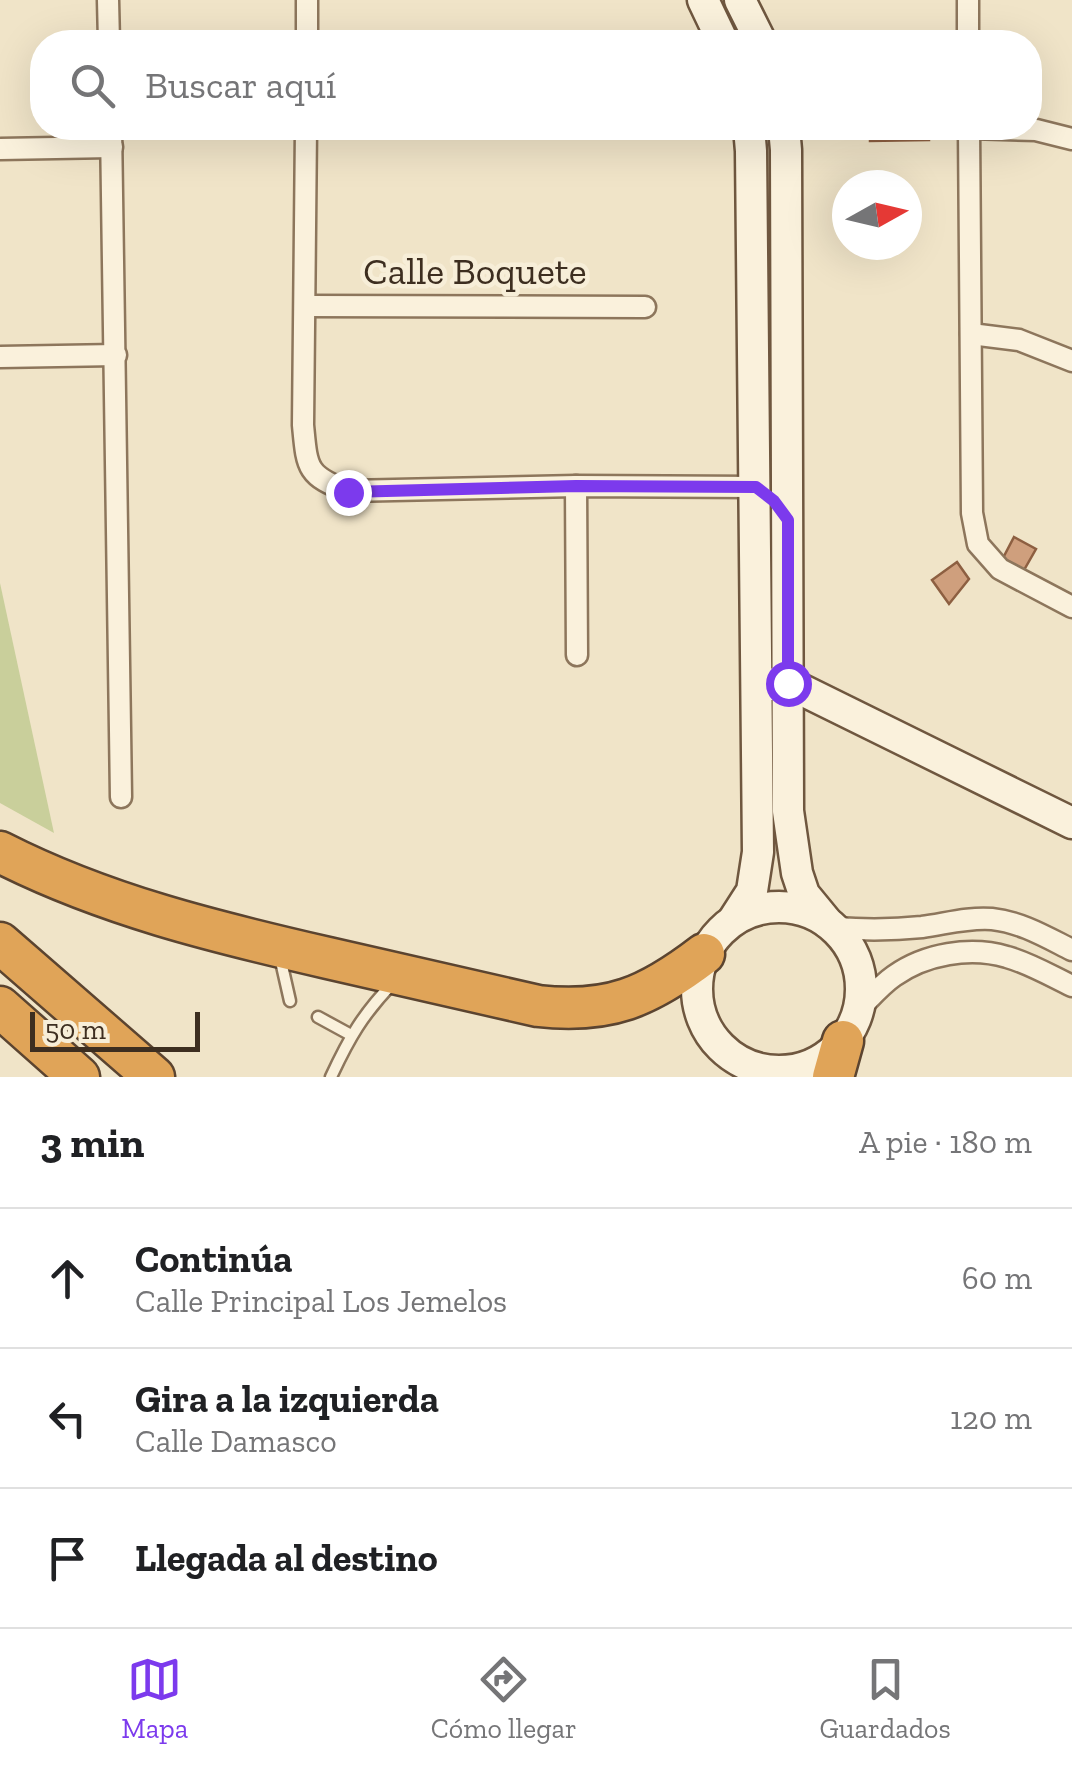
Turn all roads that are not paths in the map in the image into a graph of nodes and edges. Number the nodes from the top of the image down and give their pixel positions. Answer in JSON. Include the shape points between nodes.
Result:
{"nodes":[{"id":1,"x":108,"y":0,"type":"edge"},
{"id":2,"x":308,"y":0,"type":"edge"},
{"id":3,"x":703,"y":0,"type":"edge"},
{"id":4,"x":740,"y":0,"type":"edge"},
{"id":5,"x":968,"y":0,"type":"edge"},
{"id":6,"x":109,"y":30,"type":"edge"},
{"id":7,"x":307,"y":30,"type":"edge"},
{"id":8,"x":717,"y":30,"type":"edge"},
{"id":9,"x":754,"y":30,"type":"edge"},
{"id":10,"x":968,"y":30,"type":"edge"},
{"id":11,"x":1042,"y":132,"type":"edge"},
{"id":12,"x":1072,"y":139,"type":"edge"},
{"id":13,"x":84,"y":140,"type":"edge"},
{"id":14,"x":112,"y":140,"type":"edge"},
{"id":15,"x":306,"y":140,"type":"edge"},
{"id":16,"x":750,"y":140,"type":"edge"},
{"id":17,"x":785,"y":140,"type":"edge"},
{"id":18,"x":969,"y":140,"type":"edge"},
{"id":19,"x":0,"y":149,"type":"edge"},
{"id":20,"x":305,"y":306,"type":"junction"},
{"id":21,"x":645,"y":306,"type":"dead end"},
{"id":22,"x":970,"y":334,"type":"junction"},
{"id":23,"x":116,"y":356,"type":"junction"},
{"id":24,"x":0,"y":357,"type":"edge"},
{"id":25,"x":1072,"y":361,"type":"edge"},
{"id":26,"x":787,"y":450,"type":"junction"},
{"id":27,"x":576,"y":486,"type":"junction"},
{"id":28,"x":756,"y":487,"type":"junction"},
{"id":29,"x":788,"y":520,"type":"junction"},
{"id":30,"x":1072,"y":607,"type":"edge"},
{"id":31,"x":756,"y":612,"type":"junction"},
{"id":32,"x":788,"y":616,"type":"junction"},
{"id":33,"x":577,"y":655,"type":"dead end"},
{"id":34,"x":788,"y":683,"type":"junction"},
{"id":35,"x":758,"y":750,"type":"junction"},
{"id":36,"x":122,"y":797,"type":"dead end"},
{"id":37,"x":1072,"y":823,"type":"edge"},
{"id":38,"x":0,"y":852,"type":"edge"},
{"id":39,"x":734,"y":920,"type":"junction"},
{"id":40,"x":832,"y":925,"type":"junction"},
{"id":41,"x":0,"y":943,"type":"edge"},
{"id":42,"x":277,"y":946,"type":"junction"},
{"id":43,"x":1072,"y":950,"type":"edge"},
{"id":44,"x":704,"y":954,"type":"junction"},
{"id":45,"x":401,"y":974,"type":"junction"},
{"id":46,"x":1072,"y":986,"type":"edge"},
{"id":47,"x":290,"y":1000,"type":"dead end"},
{"id":48,"x":0,"y":1007,"type":"edge"},
{"id":49,"x":318,"y":1016,"type":"dead end"},
{"id":50,"x":351,"y":1034,"type":"junction"},
{"id":51,"x":720,"y":1048,"type":"junction"},
{"id":52,"x":834,"y":1053,"type":"edge"},
{"id":53,"x":80,"y":1077,"type":"edge"},
{"id":54,"x":154,"y":1077,"type":"edge"},
{"id":55,"x":331,"y":1077,"type":"edge"},
{"id":56,"x":738,"y":1077,"type":"edge"}],
"edges":[{"from":1,"to":6,"type":"street"},
{"from":2,"to":7,"type":"street"},
{"from":3,"to":8,"type":"main road"},
{"from":4,"to":9,"type":"main road"},
{"from":5,"to":10,"type":"street"},
{"from":11,"to":12,"type":"street"},
{"from":13,"to":19,"type":"street"},
{"from":14,"to":23,"type":"street"},
{"from":15,"to":20,"type":"street"},
{"from":16,"to":28,"type":"main road"},
{"from":17,"to":26,"type":"main road"},
{"from":18,"to":22,"type":"street"},
{"from":20,"to":21,"type":"street","name":"Calle Boquete"},
{"from":20,"to":27,"type":"street","via":[[306,458],[321,482],[348,492]]},
{"from":22,"to":25,"type":"street","via":[[1018,340]]},
{"from":22,"to":30,"type":"street","via":[[978,544],[1000,569]]},
{"from":23,"to":24,"type":"street"},
{"from":23,"to":36,"type":"street"},
{"from":26,"to":28,"type":"main road"},
{"from":26,"to":29,"type":"main road"},
{"from":27,"to":28,"type":"street"},
{"from":27,"to":33,"type":"street"},
{"from":28,"to":29,"type":"main road"},
{"from":28,"to":31,"type":"main road"},
{"from":29,"to":32,"type":"main road"},
{"from":31,"to":32,"type":"main road","via":[[767,624]]},
{"from":31,"to":35,"type":"main road"},
{"from":32,"to":34,"type":"main road"},
{"from":34,"to":35,"type":"main road","via":[[772,686],[768,694]]},
{"from":34,"to":37,"type":"main road"},
{"from":34,"to":40,"type":"main road","via":[[792,852],[804,894]]},
{"from":35,"to":39,"type":"main road","via":[[756,874]]},
{"from":38,"to":42,"type":"highway","via":[[118,903]]},
{"from":39,"to":40,"type":"main road","via":[[781,906]]},
{"from":39,"to":44,"type":"main road"},
{"from":40,"to":43,"type":"street","via":[[877,930],[992,919]]},
{"from":40,"to":52,"type":"main road","via":[[855,957],[862,992]]},
{"from":41,"to":54,"type":"highway"},
{"from":42,"to":45,"type":"highway"},
{"from":42,"to":47,"type":"lane"},
{"from":44,"to":45,"type":"highway","via":[[649,992],[568,1009]]},
{"from":44,"to":51,"type":"main road","via":[[698,1004]]},
{"from":45,"to":50,"type":"lane"},
{"from":46,"to":52,"type":"street","via":[[993,953],[928,959],[890,978]]},
{"from":48,"to":53,"type":"highway"},
{"from":49,"to":50,"type":"lane"},
{"from":50,"to":55,"type":"lane"},
{"from":51,"to":52,"type":"main road","via":[[759,1070],[781,1072]]},
{"from":51,"to":56,"type":"main road"}]}
